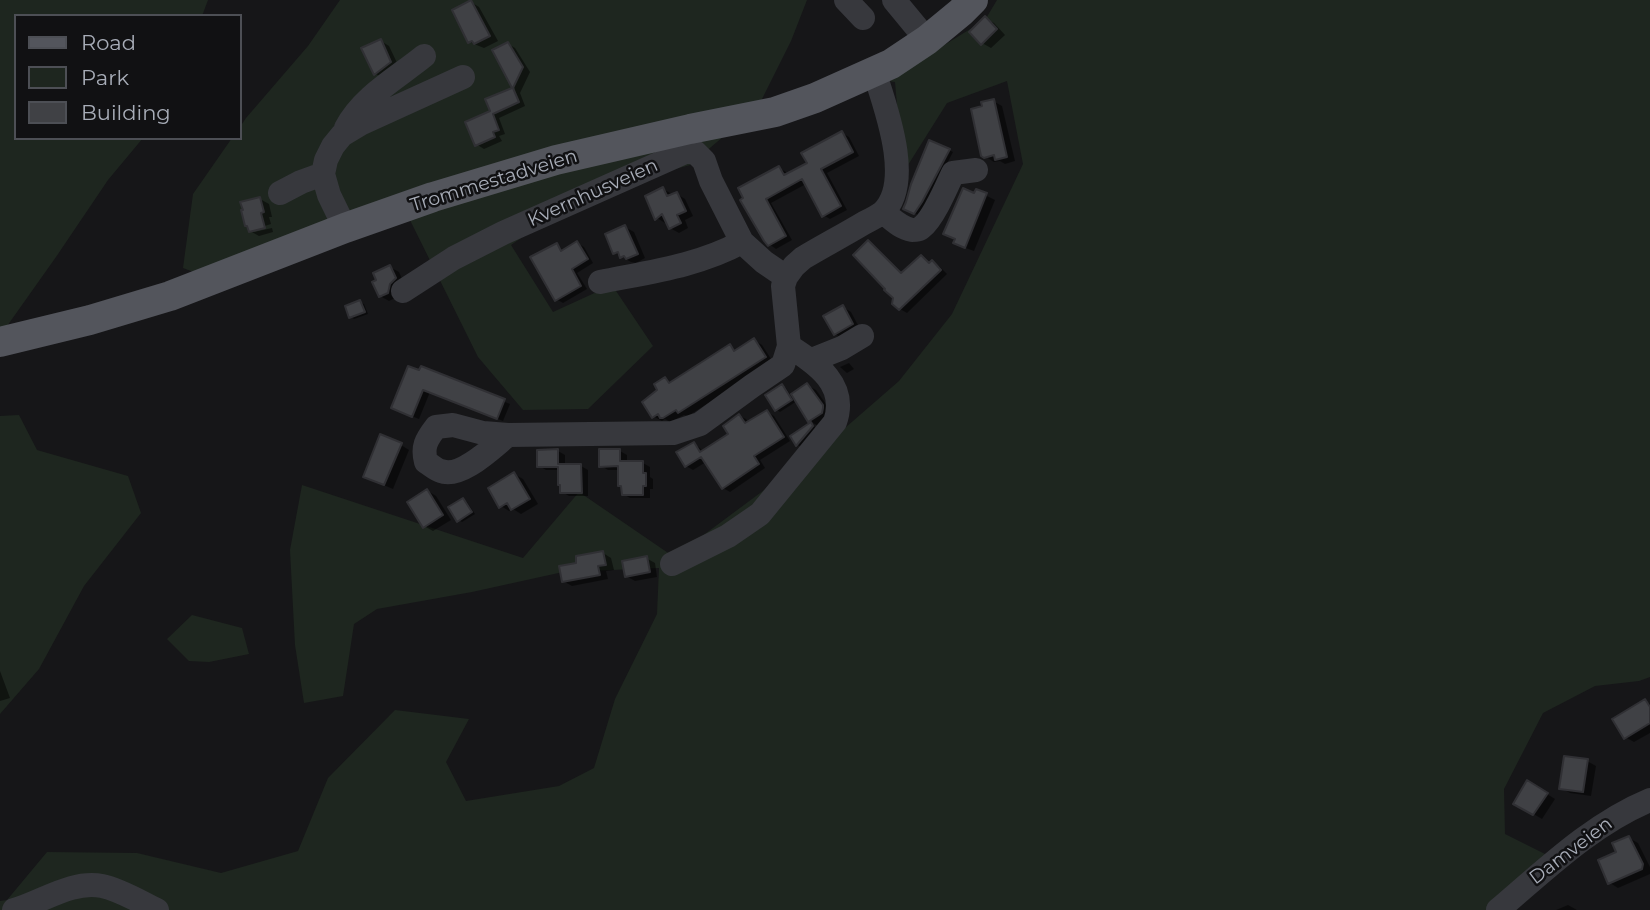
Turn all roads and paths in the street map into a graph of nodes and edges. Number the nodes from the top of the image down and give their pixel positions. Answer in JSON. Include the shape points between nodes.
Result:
{"nodes":[{"id":1,"x":846,"y":0,"type":"edge"},
{"id":2,"x":894,"y":0,"type":"edge"},
{"id":3,"x":973,"y":0,"type":"edge"},
{"id":4,"x":863,"y":18,"type":"dead end"},
{"id":5,"x":927,"y":40,"type":"junction"},
{"id":6,"x":424,"y":57,"type":"dead end"},
{"id":7,"x":874,"y":71,"type":"junction"},
{"id":8,"x":463,"y":78,"type":"dead end"},
{"id":9,"x":342,"y":135,"type":"junction"},
{"id":10,"x":976,"y":170,"type":"dead end"},
{"id":11,"x":323,"y":174,"type":"junction"},
{"id":12,"x":279,"y":194,"type":"dead end"},
{"id":13,"x":883,"y":212,"type":"junction"},
{"id":14,"x":345,"y":229,"type":"junction"},
{"id":15,"x":742,"y":242,"type":"junction"},
{"id":16,"x":786,"y":277,"type":"junction"},
{"id":17,"x":600,"y":282,"type":"dead end"},
{"id":18,"x":403,"y":290,"type":"dead end"},
{"id":19,"x":862,"y":336,"type":"dead end"},
{"id":20,"x":0,"y":342,"type":"edge"},
{"id":21,"x":789,"y":346,"type":"junction"},
{"id":22,"x":812,"y":360,"type":"junction"},
{"id":23,"x":508,"y":435,"type":"dead end"},
{"id":24,"x":672,"y":564,"type":"dead end"},
{"id":25,"x":1648,"y":806,"type":"edge"},
{"id":26,"x":14,"y":910,"type":"edge"},
{"id":27,"x":157,"y":910,"type":"edge"},
{"id":28,"x":1498,"y":910,"type":"edge"}],
"edges":[{"from":1,"to":4,"type":"street"},
{"from":2,"to":5,"type":"street"},
{"from":3,"to":5,"type":"main road","name":"Trommestadveien"},
{"from":5,"to":7,"type":"main road","name":"Trommestadveien"},
{"from":6,"to":9,"type":"street","via":[[365,103]]},
{"from":7,"to":13,"type":"street","via":[[896,156],[897,182]]},
{"from":7,"to":14,"type":"main road","name":"Trommestadveien","via":[[775,112],[556,160]]},
{"from":8,"to":9,"type":"street"},
{"from":9,"to":11,"type":"street"},
{"from":10,"to":13,"type":"street","via":[[953,173],[918,230],[901,226]]},
{"from":11,"to":12,"type":"street"},
{"from":11,"to":14,"type":"street"},
{"from":13,"to":16,"type":"street","via":[[803,258]]},
{"from":14,"to":20,"type":"main road","name":"Trommestadveien","via":[[170,296]]},
{"from":15,"to":16,"type":"street","name":"Kvernhusveien"},
{"from":15,"to":17,"type":"street","via":[[684,266]]},
{"from":15,"to":18,"type":"street","name":"Kvernhusveien","via":[[704,161],[695,152],[685,152],[503,233]]},
{"from":16,"to":21,"type":"street","via":[[783,297]]},
{"from":19,"to":22,"type":"street"},
{"from":21,"to":22,"type":"street"},
{"from":21,"to":23,"type":"street","via":[[783,365],[700,424],[673,433]]},
{"from":22,"to":24,"type":"street","via":[[838,396],[835,422],[760,514]]},
{"from":25,"to":28,"type":"street","name":"Damveien","via":[[1613,818]]},
{"from":26,"to":27,"type":"street","via":[[93,885],[116,890]]}]}
